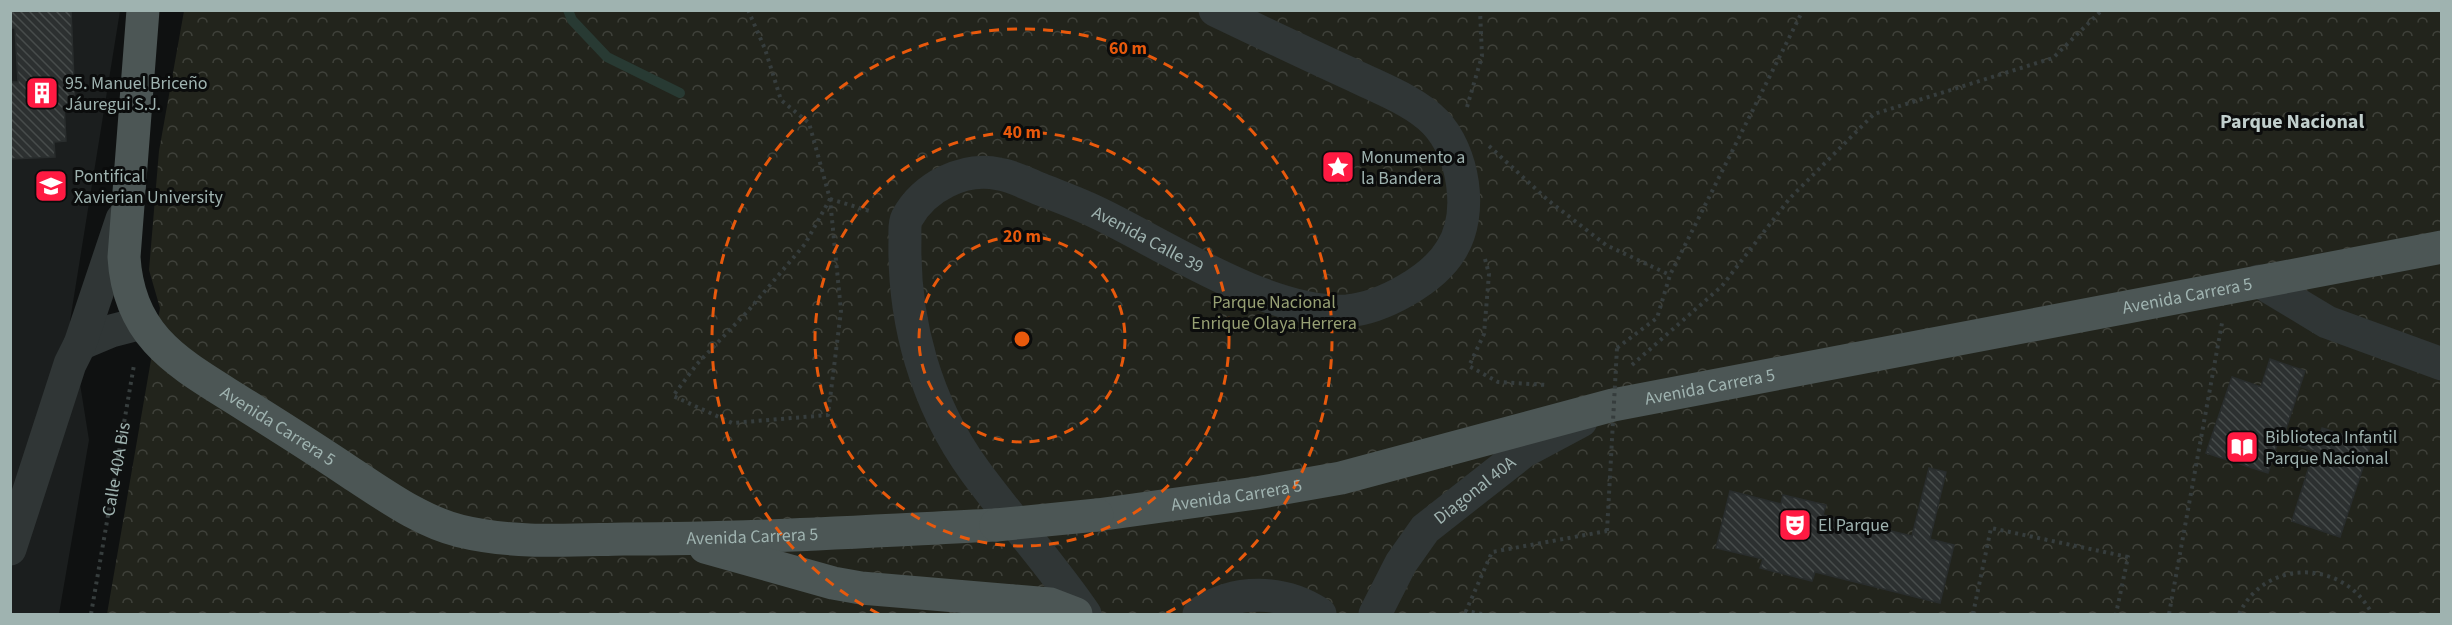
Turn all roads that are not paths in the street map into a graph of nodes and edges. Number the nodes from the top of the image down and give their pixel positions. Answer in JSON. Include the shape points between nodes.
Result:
{"nodes":[{"id":1,"x":143,"y":10,"type":"edge"},
{"id":2,"x":1215,"y":10,"type":"edge"},
{"id":3,"x":128,"y":202,"type":"junction"},
{"id":4,"x":2442,"y":247,"type":"edge"},
{"id":5,"x":2244,"y":284,"type":"junction"},
{"id":6,"x":142,"y":323,"type":"junction"},
{"id":7,"x":80,"y":344,"type":"junction"},
{"id":8,"x":2442,"y":364,"type":"edge"},
{"id":9,"x":1613,"y":390,"type":"junction"},
{"id":10,"x":677,"y":539,"type":"junction"},
{"id":11,"x":10,"y":549,"type":"edge"},
{"id":12,"x":1076,"y":615,"type":"edge"},
{"id":13,"x":1085,"y":615,"type":"edge"},
{"id":14,"x":1199,"y":615,"type":"edge"},
{"id":15,"x":1320,"y":615,"type":"edge"},
{"id":16,"x":1376,"y":615,"type":"edge"}],
"edges":[{"from":1,"to":3,"type":"main road"},
{"from":2,"to":13,"type":"street","name":"Avenida Calle 39","via":[[1403,99],[1435,122],[1459,161],[1461,223],[1452,249],[1437,267],[1384,302],[1348,311],[1306,308],[1252,290],[1101,214],[997,173],[958,175],[928,192],[905,220],[904,279],[910,319],[936,405],[973,468]]},
{"from":3,"to":6,"type":"main road","name":"Avenida Carrera 5","via":[[126,280]]},
{"from":3,"to":7,"type":"street"},
{"from":4,"to":5,"type":"main road","name":"Avenida Carrera 5"},
{"from":5,"to":8,"type":"street","via":[[2327,322]]},
{"from":5,"to":9,"type":"main road","name":"Avenida Carrera 5"},
{"from":6,"to":7,"type":"street"},
{"from":6,"to":10,"type":"main road","name":"Avenida Carrera 5","via":[[165,350],[199,375],[430,520],[460,531],[498,537]]},
{"from":7,"to":11,"type":"street","via":[[70,364]]},
{"from":9,"to":10,"type":"main road","name":"Avenida Carrera 5","bridge":true,"via":[[1341,478],[1256,493],[996,525]]},
{"from":9,"to":16,"type":"street","name":"Diagonal 40A","via":[[1522,452],[1425,529],[1401,563]]},
{"from":10,"to":12,"type":"main road","via":[[833,583],[1050,604]]},
{"from":14,"to":15,"type":"street","via":[[1232,598],[1258,595],[1284,597]]}]}
